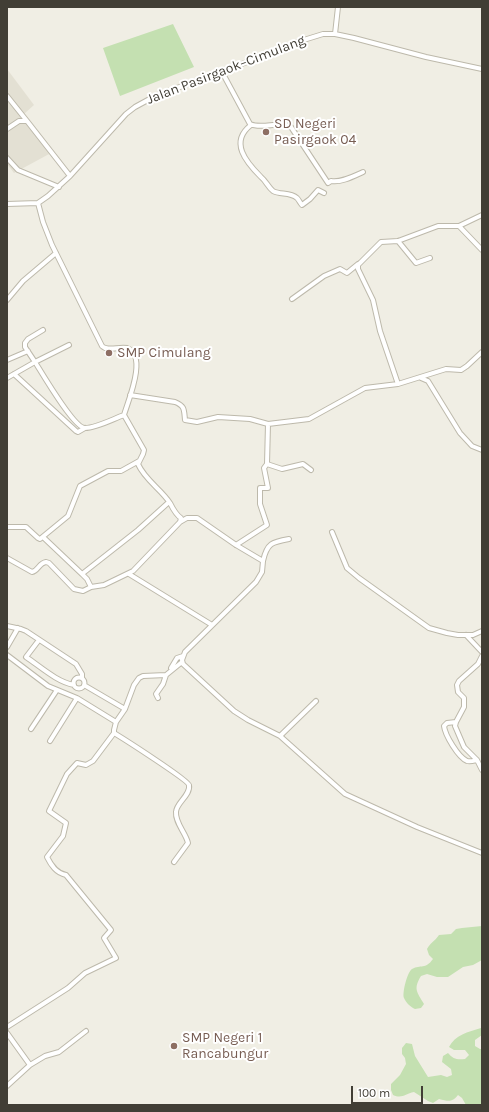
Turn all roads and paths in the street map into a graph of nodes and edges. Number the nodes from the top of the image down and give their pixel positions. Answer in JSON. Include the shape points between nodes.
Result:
{"nodes":[{"id":1,"x":338,"y":7,"type":"edge"},
{"id":2,"x":335,"y":34,"type":"junction"},
{"id":3,"x":482,"y":69,"type":"edge"},
{"id":4,"x":222,"y":72,"type":"junction"},
{"id":5,"x":7,"y":96,"type":"edge"},
{"id":6,"x":27,"y":121,"type":"junction"},
{"id":7,"x":251,"y":125,"type":"junction"},
{"id":8,"x":7,"y":128,"type":"edge"},
{"id":9,"x":7,"y":158,"type":"edge"},
{"id":10,"x":363,"y":172,"type":"dead end"},
{"id":11,"x":70,"y":176,"type":"junction"},
{"id":12,"x":59,"y":187,"type":"junction"},
{"id":13,"x":324,"y":193,"type":"dead end"},
{"id":14,"x":38,"y":203,"type":"junction"},
{"id":15,"x":7,"y":204,"type":"edge"},
{"id":16,"x":482,"y":215,"type":"edge"},
{"id":17,"x":459,"y":226,"type":"junction"},
{"id":18,"x":398,"y":241,"type":"junction"},
{"id":19,"x":482,"y":250,"type":"edge"},
{"id":20,"x":56,"y":253,"type":"junction"},
{"id":21,"x":430,"y":258,"type":"dead end"},
{"id":22,"x":361,"y":261,"type":"junction"},
{"id":23,"x":292,"y":299,"type":"dead end"},
{"id":24,"x":7,"y":300,"type":"edge"},
{"id":25,"x":43,"y":330,"type":"dead end"},
{"id":26,"x":69,"y":345,"type":"dead end"},
{"id":27,"x":28,"y":351,"type":"junction"},
{"id":28,"x":482,"y":352,"type":"edge"},
{"id":29,"x":7,"y":360,"type":"edge"},
{"id":30,"x":35,"y":362,"type":"junction"},
{"id":31,"x":14,"y":374,"type":"junction"},
{"id":32,"x":7,"y":378,"type":"edge"},
{"id":33,"x":421,"y":378,"type":"junction"},
{"id":34,"x":398,"y":384,"type":"junction"},
{"id":35,"x":130,"y":395,"type":"junction"},
{"id":36,"x":124,"y":416,"type":"junction"},
{"id":37,"x":268,"y":424,"type":"junction"},
{"id":38,"x":85,"y":428,"type":"junction"},
{"id":39,"x":482,"y":450,"type":"edge"},
{"id":40,"x":139,"y":461,"type":"junction"},
{"id":41,"x":267,"y":464,"type":"junction"},
{"id":42,"x":311,"y":470,"type":"dead end"},
{"id":43,"x":169,"y":502,"type":"junction"},
{"id":44,"x":180,"y":522,"type":"junction"},
{"id":45,"x":7,"y":527,"type":"edge"},
{"id":46,"x":332,"y":532,"type":"dead end"},
{"id":47,"x":42,"y":537,"type":"junction"},
{"id":48,"x":289,"y":539,"type":"dead end"},
{"id":49,"x":236,"y":545,"type":"junction"},
{"id":50,"x":7,"y":558,"type":"edge"},
{"id":51,"x":263,"y":561,"type":"junction"},
{"id":52,"x":82,"y":574,"type":"junction"},
{"id":53,"x":129,"y":574,"type":"junction"},
{"id":54,"x":92,"y":587,"type":"junction"},
{"id":55,"x":212,"y":625,"type":"junction"},
{"id":56,"x":7,"y":626,"type":"edge"},
{"id":57,"x":18,"y":628,"type":"junction"},
{"id":58,"x":482,"y":631,"type":"edge"},
{"id":59,"x":466,"y":635,"type":"junction"},
{"id":60,"x":39,"y":640,"type":"junction"},
{"id":61,"x":7,"y":647,"type":"edge"},
{"id":62,"x":482,"y":652,"type":"edge"},
{"id":63,"x":7,"y":655,"type":"edge"},
{"id":64,"x":183,"y":656,"type":"junction"},
{"id":65,"x":482,"y":657,"type":"edge"},
{"id":66,"x":182,"y":662,"type":"junction"},
{"id":67,"x":167,"y":674,"type":"junction"},
{"id":68,"x":82,"y":678,"type":"junction"},
{"id":69,"x":74,"y":685,"type":"junction"},
{"id":70,"x":84,"y":685,"type":"junction"},
{"id":71,"x":57,"y":690,"type":"junction"},
{"id":72,"x":77,"y":698,"type":"junction"},
{"id":73,"x":158,"y":698,"type":"dead end"},
{"id":74,"x":316,"y":701,"type":"dead end"},
{"id":75,"x":125,"y":709,"type":"junction"},
{"id":76,"x":116,"y":722,"type":"junction"},
{"id":77,"x":456,"y":722,"type":"junction"},
{"id":78,"x":31,"y":728,"type":"dead end"},
{"id":79,"x":114,"y":733,"type":"junction"},
{"id":80,"x":280,"y":736,"type":"junction"},
{"id":81,"x":50,"y":741,"type":"dead end"},
{"id":82,"x":476,"y":760,"type":"junction"},
{"id":83,"x":482,"y":770,"type":"edge"},
{"id":84,"x":482,"y":853,"type":"edge"},
{"id":85,"x":174,"y":862,"type":"dead end"},
{"id":86,"x":7,"y":1027,"type":"edge"},
{"id":87,"x":86,"y":1031,"type":"dead end"},
{"id":88,"x":7,"y":1033,"type":"edge"},
{"id":89,"x":30,"y":1065,"type":"junction"},
{"id":90,"x":7,"y":1086,"type":"edge"}],
"edges":[{"from":1,"to":2,"type":"street"},
{"from":2,"to":3,"type":"street","name":"Jalan Pasirgaok–Cimulang"},
{"from":2,"to":4,"type":"street","name":"Jalan Pasirgaok–Cimulang","via":[[310,37]]},
{"from":4,"to":7,"type":"street"},
{"from":4,"to":11,"type":"street","name":"Jalan Pasirgaok–Cimulang","via":[[157,95],[135,107]]},
{"from":5,"to":6,"type":"street"},
{"from":6,"to":8,"type":"street","via":[[19,121]]},
{"from":6,"to":11,"type":"street"},
{"from":7,"to":10,"type":"street","via":[[290,126],[328,183],[348,179]]},
{"from":7,"to":13,"type":"street","via":[[244,133],[240,146],[242,154],[269,187],[275,192],[293,196],[302,205],[318,190]]},
{"from":9,"to":12,"type":"street","via":[[18,170]]},
{"from":11,"to":12,"type":"street","name":"Jalan Pasirgaok–Cimulang"},
{"from":12,"to":14,"type":"street","name":"Jalan Pasirgaok–Cimulang"},
{"from":14,"to":15,"type":"street"},
{"from":14,"to":20,"type":"street"},
{"from":16,"to":17,"type":"street"},
{"from":17,"to":18,"type":"street","via":[[438,226]]},
{"from":17,"to":19,"type":"street"},
{"from":18,"to":21,"type":"street","via":[[416,263]]},
{"from":18,"to":22,"type":"street","via":[[381,242]]},
{"from":20,"to":24,"type":"street","via":[[23,281]]},
{"from":20,"to":35,"type":"street","via":[[103,347],[127,348],[134,354],[137,363]]},
{"from":22,"to":23,"type":"street","via":[[347,273],[340,269],[324,276]]},
{"from":22,"to":34,"type":"street","via":[[358,269],[373,300],[380,331]]},
{"from":25,"to":27,"type":"street","via":[[26,340]]},
{"from":26,"to":30,"type":"street"},
{"from":27,"to":29,"type":"street"},
{"from":27,"to":30,"type":"street"},
{"from":28,"to":33,"type":"street","via":[[461,370],[446,369]]},
{"from":30,"to":31,"type":"street"},
{"from":30,"to":38,"type":"street","via":[[65,409]]},
{"from":31,"to":32,"type":"street"},
{"from":31,"to":38,"type":"street","via":[[78,432]]},
{"from":33,"to":34,"type":"street"},
{"from":33,"to":39,"type":"street","via":[[428,381],[460,433],[472,446]]},
{"from":34,"to":37,"type":"street","via":[[363,388],[309,419]]},
{"from":35,"to":36,"type":"street"},
{"from":35,"to":37,"type":"street","via":[[181,404],[185,420],[197,422],[218,417],[250,419]]},
{"from":36,"to":38,"type":"street"},
{"from":36,"to":40,"type":"street","via":[[144,450]]},
{"from":37,"to":41,"type":"street"},
{"from":40,"to":43,"type":"street","via":[[143,474]]},
{"from":40,"to":47,"type":"street","via":[[121,471],[108,472],[80,486],[68,516]]},
{"from":41,"to":42,"type":"street","via":[[282,468],[303,464]]},
{"from":41,"to":49,"type":"street","via":[[264,468],[268,488],[260,488],[260,504],[267,525]]},
{"from":43,"to":44,"type":"street","via":[[181,518]]},
{"from":43,"to":52,"type":"street"},
{"from":44,"to":49,"type":"street","via":[[187,518],[197,518]]},
{"from":44,"to":53,"type":"street"},
{"from":45,"to":47,"type":"street","via":[[26,527],[38,539]]},
{"from":46,"to":59,"type":"street","via":[[347,568],[358,578],[429,628]]},
{"from":47,"to":52,"type":"street"},
{"from":48,"to":51,"type":"street","via":[[270,545]]},
{"from":49,"to":51,"type":"street"},
{"from":50,"to":54,"type":"street","via":[[32,572],[40,564],[49,563],[74,589],[83,591]]},
{"from":51,"to":55,"type":"street","via":[[262,572],[256,582]]},
{"from":52,"to":54,"type":"street"},
{"from":53,"to":54,"type":"street","via":[[104,585]]},
{"from":53,"to":55,"type":"street"},
{"from":55,"to":64,"type":"street"},
{"from":56,"to":57,"type":"street"},
{"from":57,"to":60,"type":"street"},
{"from":57,"to":61,"type":"street"},
{"from":58,"to":59,"type":"street"},
{"from":59,"to":62,"type":"street"},
{"from":60,"to":68,"type":"street","via":[[76,664]]},
{"from":60,"to":69,"type":"street","via":[[26,657],[67,684]]},
{"from":63,"to":71,"type":"street","via":[[42,682]]},
{"from":64,"to":66,"type":"street"},
{"from":64,"to":67,"type":"street","via":[[177,658]]},
{"from":65,"to":77,"type":"street","via":[[457,685],[458,692],[464,698],[464,707]]},
{"from":66,"to":67,"type":"street"},
{"from":66,"to":80,"type":"street","via":[[234,711]]},
{"from":67,"to":73,"type":"street","via":[[156,694]]},
{"from":67,"to":75,"type":"street","via":[[139,678]]},
{"from":68,"to":69,"type":"street","via":[[75,679]]},
{"from":68,"to":70,"type":"street"},
{"from":69,"to":70,"type":"street","via":[[80,688]]},
{"from":70,"to":75,"type":"street"},
{"from":71,"to":72,"type":"street"},
{"from":71,"to":78,"type":"street"},
{"from":72,"to":76,"type":"street"},
{"from":72,"to":81,"type":"street"},
{"from":74,"to":80,"type":"street"},
{"from":75,"to":76,"type":"street"},
{"from":76,"to":79,"type":"street"},
{"from":77,"to":82,"type":"street","via":[[456,731],[464,747]]},
{"from":77,"to":82,"type":"street","via":[[444,726],[448,737],[465,760]]},
{"from":79,"to":85,"type":"street","via":[[189,784],[176,813],[188,844]]},
{"from":79,"to":86,"type":"street","via":[[93,761],[86,765],[77,763],[67,774],[49,811],[66,823],[63,836],[47,857],[51,865],[66,875],[111,930],[104,938],[116,958],[85,973],[68,988]]},
{"from":80,"to":84,"type":"street","via":[[345,794]]},
{"from":82,"to":83,"type":"street"},
{"from":87,"to":89,"type":"street","via":[[59,1052],[45,1056]]},
{"from":88,"to":89,"type":"street"},
{"from":89,"to":90,"type":"street"}]}
